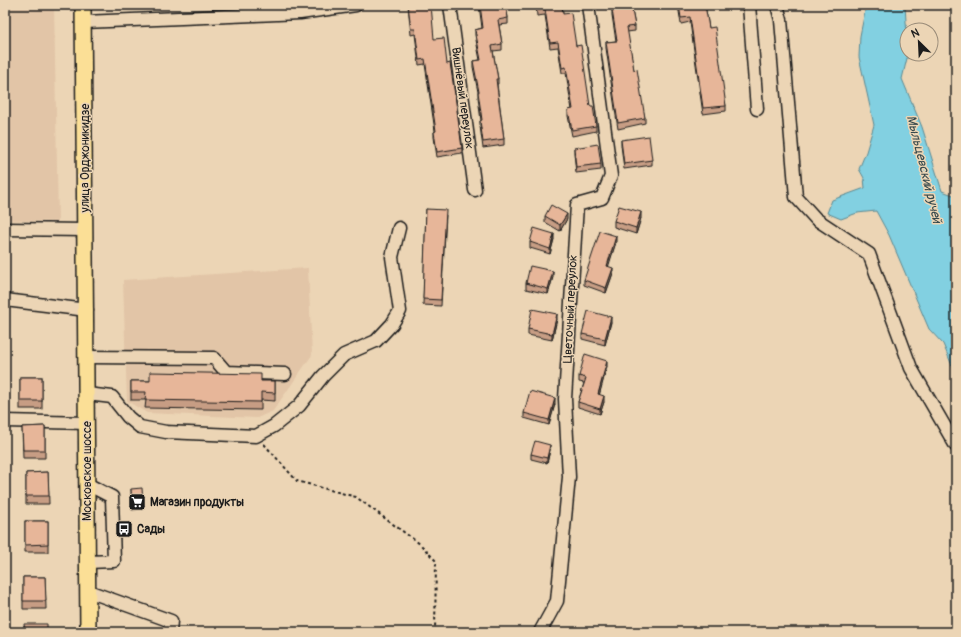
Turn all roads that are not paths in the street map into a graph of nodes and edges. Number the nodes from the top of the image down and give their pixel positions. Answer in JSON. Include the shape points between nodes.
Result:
{"nodes":[{"id":1,"x":83,"y":5,"type":"edge"},
{"id":2,"x":356,"y":5,"type":"edge"},
{"id":3,"x":450,"y":5,"type":"edge"},
{"id":4,"x":588,"y":5,"type":"edge"},
{"id":5,"x":749,"y":5,"type":"edge"},
{"id":6,"x":777,"y":5,"type":"edge"},
{"id":7,"x":84,"y":22,"type":"junction"},
{"id":8,"x":757,"y":109,"type":"dead end"},
{"id":9,"x":476,"y":190,"type":"dead end"},
{"id":10,"x":5,"y":228,"type":"edge"},
{"id":11,"x":399,"y":228,"type":"dead end"},
{"id":12,"x":85,"y":230,"type":"junction"},
{"id":13,"x":5,"y":300,"type":"edge"},
{"id":14,"x":87,"y":310,"type":"junction"},
{"id":15,"x":87,"y":357,"type":"junction"},
{"id":16,"x":285,"y":374,"type":"dead end"},
{"id":17,"x":87,"y":394,"type":"junction"},
{"id":18,"x":5,"y":421,"type":"edge"},
{"id":19,"x":87,"y":423,"type":"junction"},
{"id":20,"x":956,"y":446,"type":"edge"},
{"id":21,"x":88,"y":484,"type":"junction"},
{"id":22,"x":88,"y":562,"type":"junction"},
{"id":23,"x":88,"y":591,"type":"junction"},
{"id":24,"x":88,"y":632,"type":"edge"},
{"id":25,"x":170,"y":632,"type":"edge"},
{"id":26,"x":540,"y":632,"type":"edge"}],
"edges":[{"from":1,"to":7,"type":"main road","name":"улица Орджоникидзе"},
{"from":2,"to":7,"type":"street","via":[[300,13]]},
{"from":3,"to":9,"type":"street","name":"Вишнёвый переулок"},
{"from":4,"to":26,"type":"street","name":"Цветочный переулок","via":[[611,176],[602,198],[577,205],[565,399],[569,477],[557,601]]},
{"from":5,"to":8,"type":"street"},
{"from":6,"to":20,"type":"street","via":[[781,20],[796,197],[816,218],[870,254],[911,368]]},
{"from":7,"to":12,"type":"main road","name":"улица Орджоникидзе"},
{"from":10,"to":12,"type":"street"},
{"from":11,"to":17,"type":"street","via":[[392,257],[400,311],[392,324],[376,341],[344,356],[323,376],[299,406],[274,426],[256,436],[166,432],[140,427],[112,397]]},
{"from":12,"to":14,"type":"main road","name":"улица Орджоникидзе"},
{"from":13,"to":14,"type":"street"},
{"from":14,"to":15,"type":"main road","name":"Московское шоссе"},
{"from":15,"to":16,"type":"street","via":[[214,358],[226,372]]},
{"from":15,"to":17,"type":"main road","name":"Московское шоссе"},
{"from":17,"to":19,"type":"main road","name":"Московское шоссе"},
{"from":18,"to":19,"type":"street"},
{"from":19,"to":21,"type":"main road","name":"Московское шоссе"},
{"from":21,"to":22,"type":"main road","name":"Московское шоссе"},
{"from":21,"to":22,"type":"street","via":[[112,497],[114,561]]},
{"from":22,"to":23,"type":"main road","name":"Московское шоссе"},
{"from":23,"to":24,"type":"main road","name":"Московское шоссе"},
{"from":23,"to":25,"type":"street","via":[[170,621]]}]}
